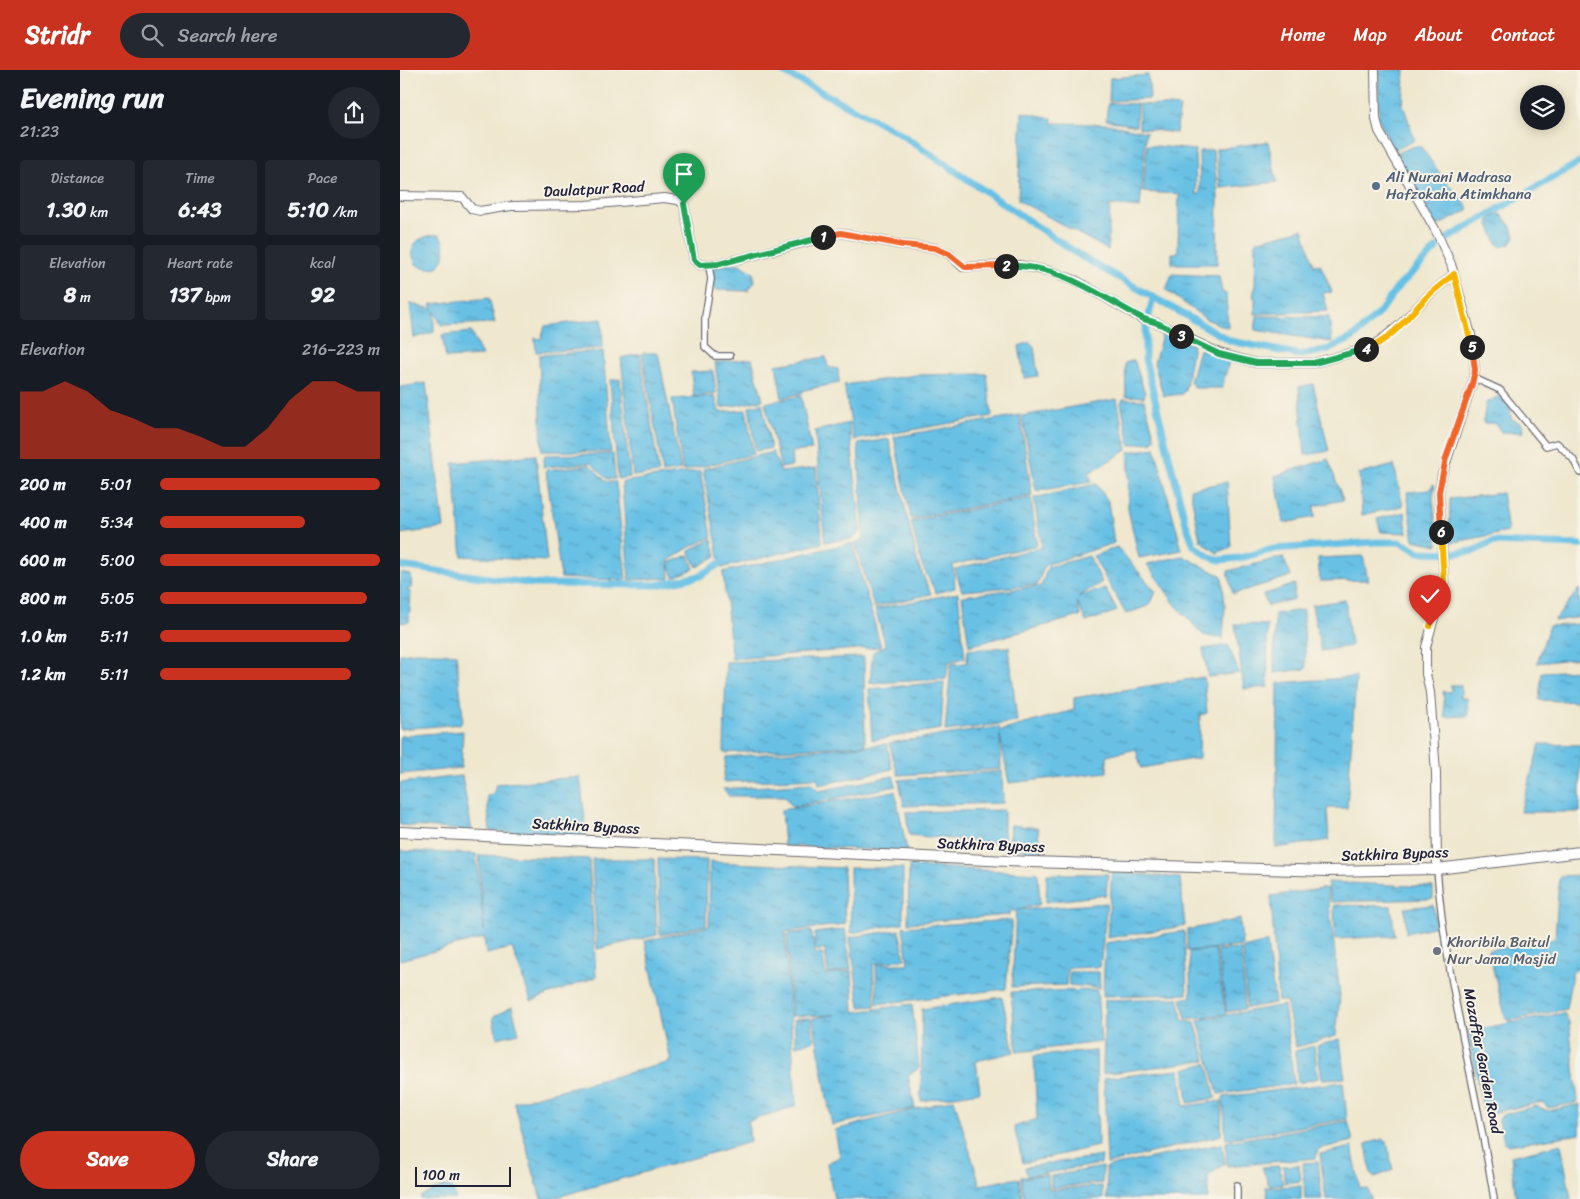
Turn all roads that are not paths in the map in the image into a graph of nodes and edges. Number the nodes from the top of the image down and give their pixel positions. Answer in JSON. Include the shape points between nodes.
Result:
{"nodes":[{"id":1,"x":1375,"y":70,"type":"edge"},
{"id":2,"x":400,"y":196,"type":"edge"},
{"id":3,"x":709,"y":266,"type":"junction"},
{"id":4,"x":1454,"y":274,"type":"junction"},
{"id":5,"x":730,"y":356,"type":"dead end"},
{"id":6,"x":1474,"y":378,"type":"junction"},
{"id":7,"x":1580,"y":473,"type":"edge"},
{"id":8,"x":400,"y":832,"type":"edge"},
{"id":9,"x":1580,"y":852,"type":"edge"},
{"id":10,"x":1437,"y":869,"type":"junction"},
{"id":11,"x":1237,"y":1185,"type":"dead end"},
{"id":12,"x":1237,"y":1199,"type":"edge"},
{"id":13,"x":1494,"y":1199,"type":"edge"}],
"edges":[{"from":1,"to":4,"type":"street","via":[[1379,131],[1441,240]]},
{"from":2,"to":3,"type":"street","name":"Daulatpur Road","via":[[462,197],[472,209],[480,211],[511,206],[586,205],[664,198],[678,200],[684,204],[694,260]]},
{"from":3,"to":4,"type":"street","via":[[841,233],[935,248],[965,267],[1019,265],[1077,280],[1142,319],[1155,322],[1219,354],[1256,363],[1314,363],[1372,347]]},
{"from":3,"to":5,"type":"street","via":[[711,279],[705,317],[705,346],[715,356]]},
{"from":4,"to":6,"type":"street","via":[[1471,335]]},
{"from":6,"to":7,"type":"street","via":[[1500,390],[1536,437],[1546,446],[1558,443],[1573,459]]},
{"from":6,"to":10,"type":"street","via":[[1442,475],[1439,492],[1444,582],[1426,647],[1436,773]]},
{"from":8,"to":10,"type":"highway","name":"Satkhira Bypass","via":[[1032,862],[1327,870]]},
{"from":9,"to":10,"type":"highway","name":"Satkhira Bypass"},
{"from":10,"to":13,"type":"street","name":"Mozaffar Garden Road","via":[[1452,978]]},
{"from":11,"to":12,"type":"street"}]}
